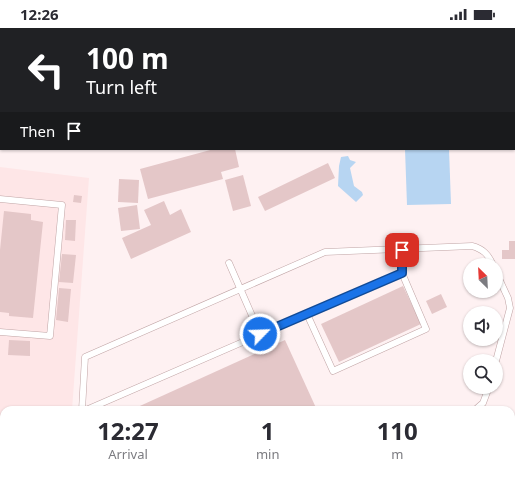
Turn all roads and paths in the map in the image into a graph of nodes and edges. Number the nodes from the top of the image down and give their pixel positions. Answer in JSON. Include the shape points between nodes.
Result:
{"nodes":[{"id":1,"x":0,"y":200,"type":"edge"},
{"id":2,"x":402,"y":250,"type":"junction"},
{"id":3,"x":490,"y":258,"type":"edge"},
{"id":4,"x":229,"y":264,"type":"dead end"},
{"id":5,"x":402,"y":273,"type":"junction"},
{"id":6,"x":503,"y":287,"type":"edge"},
{"id":7,"x":240,"y":290,"type":"junction"},
{"id":8,"x":307,"y":314,"type":"junction"},
{"id":9,"x":0,"y":332,"type":"edge"},
{"id":10,"x":260,"y":334,"type":"junction"},
{"id":11,"x":498,"y":354,"type":"edge"},
{"id":12,"x":486,"y":394,"type":"edge"},
{"id":13,"x":82,"y":406,"type":"edge"},
{"id":14,"x":95,"y":406,"type":"edge"},
{"id":15,"x":480,"y":406,"type":"edge"}],
"edges":[{"from":1,"to":9,"type":"lane","via":[[62,205],[50,336]]},
{"from":2,"to":3,"type":"lane","via":[[472,246],[484,250]]},
{"from":2,"to":5,"type":"lane"},
{"from":2,"to":7,"type":"lane","via":[[326,252]]},
{"from":4,"to":7,"type":"lane"},
{"from":5,"to":8,"type":"lane"},
{"from":5,"to":8,"type":"lane","via":[[426,329],[333,371]]},
{"from":6,"to":11,"type":"lane","via":[[510,308]]},
{"from":7,"to":10,"type":"lane"},
{"from":7,"to":13,"type":"lane","via":[[85,357]]},
{"from":8,"to":10,"type":"lane"},
{"from":10,"to":14,"type":"lane"},
{"from":12,"to":15,"type":"lane"}]}
